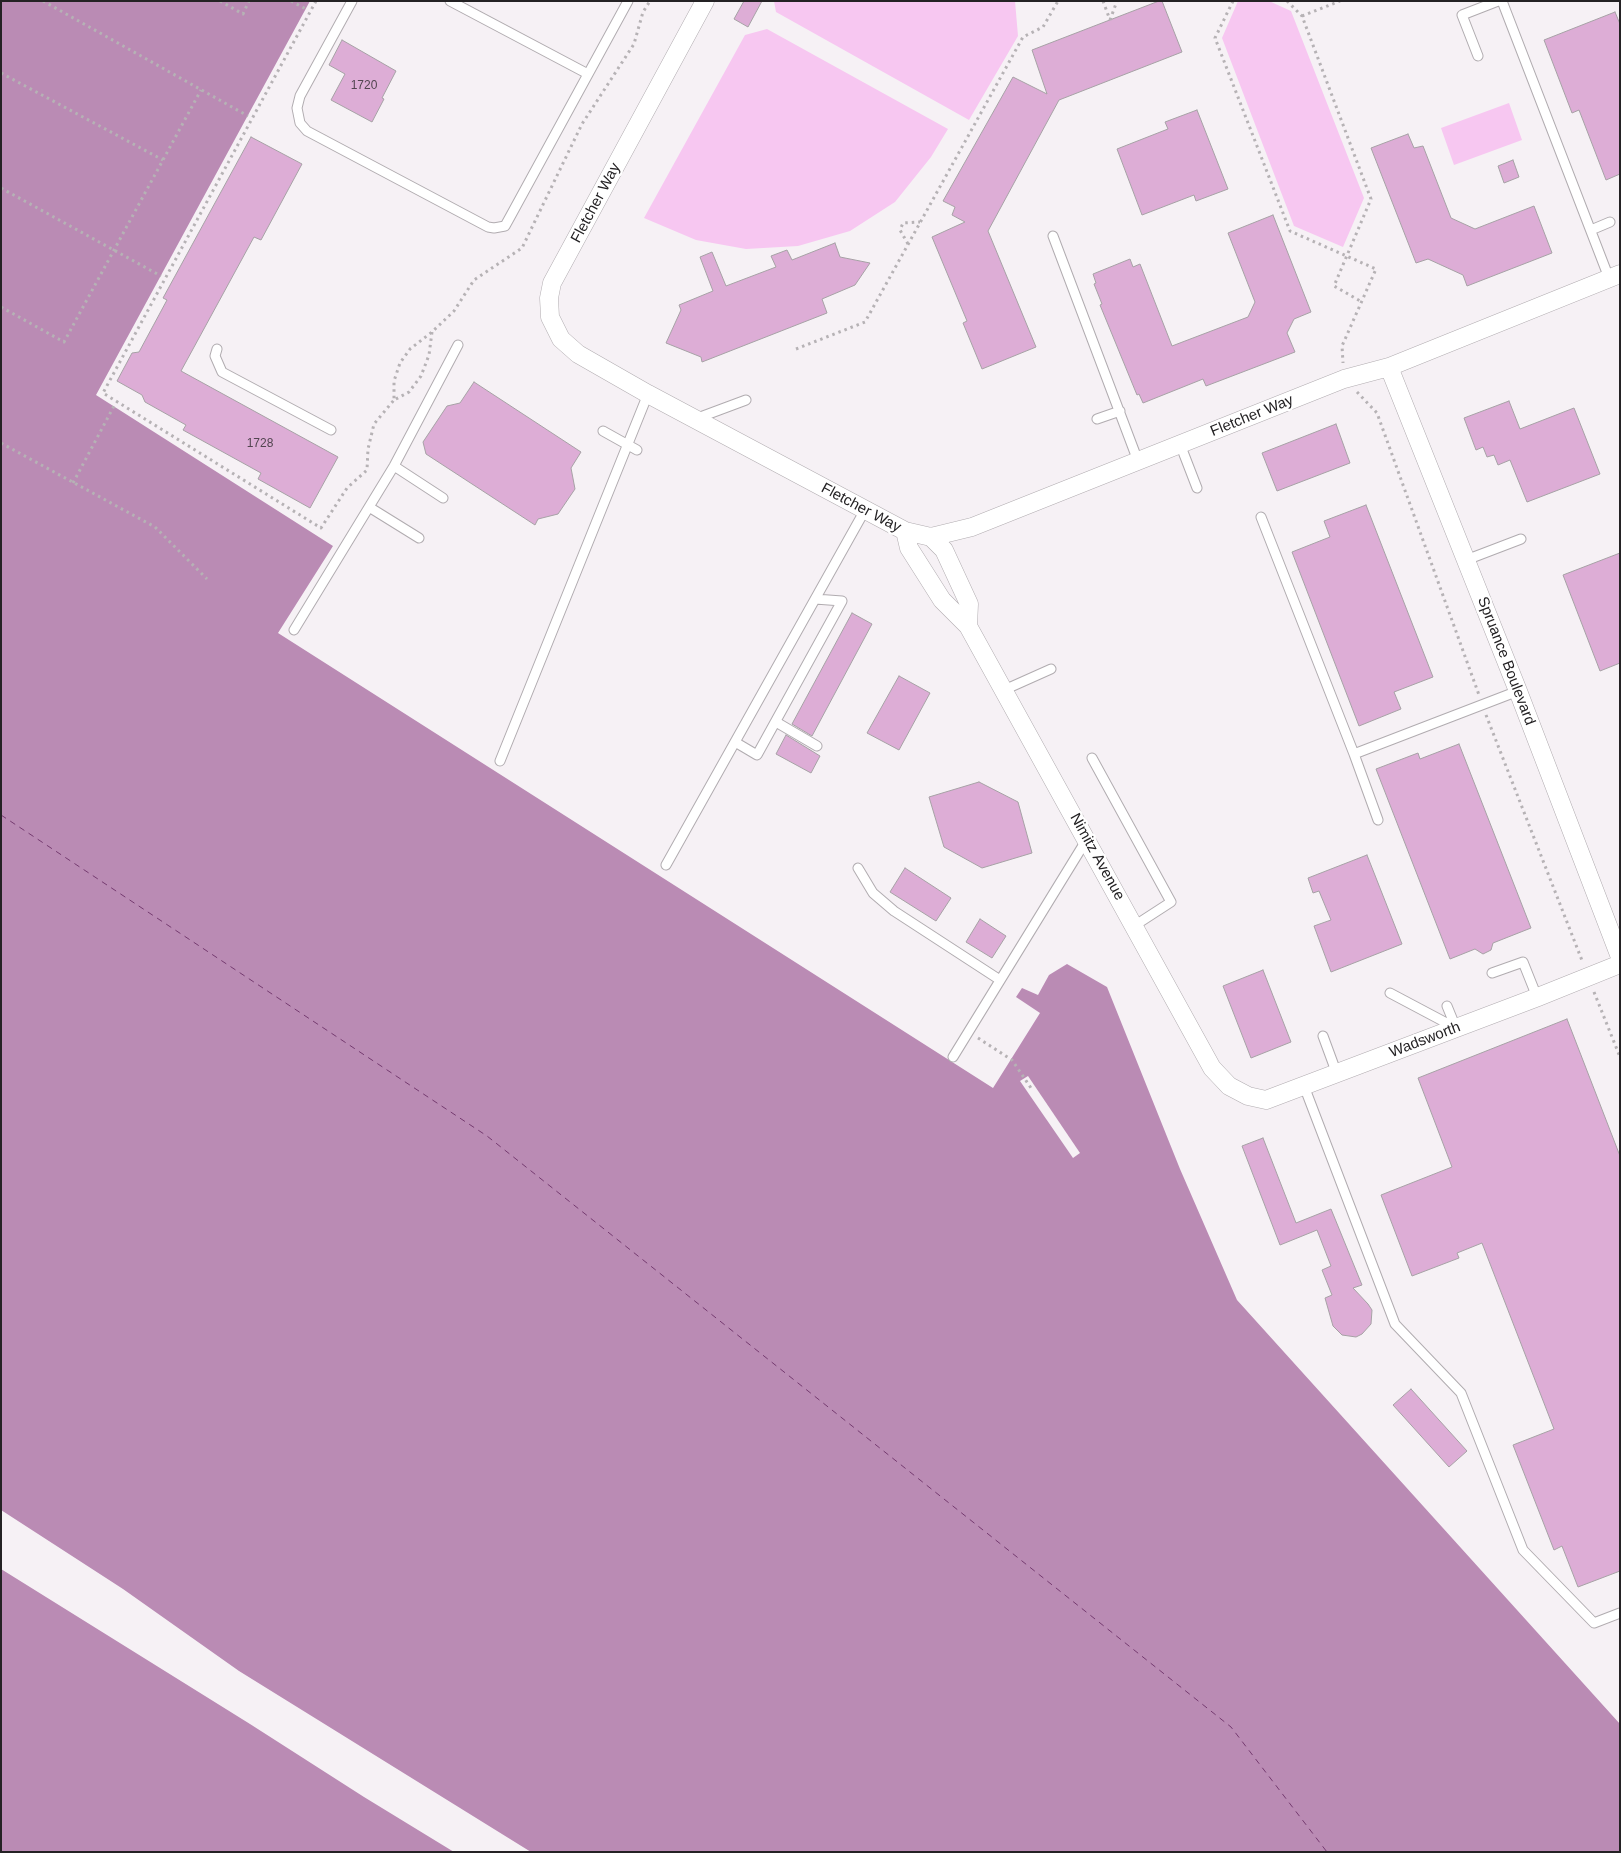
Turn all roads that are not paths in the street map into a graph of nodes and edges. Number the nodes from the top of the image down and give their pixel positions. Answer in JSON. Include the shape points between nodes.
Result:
{"nodes":[{"id":1,"x":352,"y":1,"type":"edge"},
{"id":2,"x":450,"y":1,"type":"edge"},
{"id":3,"x":628,"y":1,"type":"edge"},
{"id":4,"x":706,"y":1,"type":"edge"},
{"id":5,"x":1498,"y":1,"type":"edge"},
{"id":6,"x":1502,"y":1,"type":"edge"},
{"id":7,"x":1478,"y":56,"type":"dead end"},
{"id":8,"x":588,"y":74,"type":"junction"},
{"id":9,"x":1610,"y":222,"type":"dead end"},
{"id":10,"x":1591,"y":230,"type":"junction"},
{"id":11,"x":1053,"y":236,"type":"dead end"},
{"id":12,"x":1614,"y":276,"type":"edge"},
{"id":13,"x":458,"y":346,"type":"dead end"},
{"id":14,"x":217,"y":349,"type":"dead end"},
{"id":15,"x":1389,"y":367,"type":"junction"},
{"id":16,"x":648,"y":394,"type":"junction"},
{"id":17,"x":746,"y":400,"type":"dead end"},
{"id":18,"x":1120,"y":412,"type":"junction"},
{"id":19,"x":694,"y":419,"type":"junction"},
{"id":20,"x":1097,"y":419,"type":"dead end"},
{"id":21,"x":331,"y":430,"type":"dead end"},
{"id":22,"x":603,"y":431,"type":"dead end"},
{"id":23,"x":1180,"y":444,"type":"junction"},
{"id":24,"x":628,"y":446,"type":"junction"},
{"id":25,"x":637,"y":450,"type":"dead end"},
{"id":26,"x":1138,"y":460,"type":"junction"},
{"id":27,"x":394,"y":466,"type":"junction"},
{"id":28,"x":1197,"y":488,"type":"dead end"},
{"id":29,"x":443,"y":498,"type":"dead end"},
{"id":30,"x":369,"y":507,"type":"junction"},
{"id":31,"x":865,"y":510,"type":"junction"},
{"id":32,"x":1261,"y":516,"type":"dead end"},
{"id":33,"x":905,"y":531,"type":"junction"},
{"id":34,"x":931,"y":537,"type":"junction"},
{"id":35,"x":419,"y":538,"type":"dead end"},
{"id":36,"x":1521,"y":539,"type":"dead end"},
{"id":37,"x":1466,"y":560,"type":"junction"},
{"id":38,"x":815,"y":599,"type":"junction"},
{"id":39,"x":968,"y":626,"type":"junction"},
{"id":40,"x":294,"y":630,"type":"dead end"},
{"id":41,"x":1052,"y":669,"type":"dead end"},
{"id":42,"x":1004,"y":690,"type":"junction"},
{"id":43,"x":1518,"y":691,"type":"junction"},
{"id":44,"x":776,"y":722,"type":"junction"},
{"id":45,"x":735,"y":742,"type":"junction"},
{"id":46,"x":817,"y":746,"type":"dead end"},
{"id":47,"x":1354,"y":754,"type":"junction"},
{"id":48,"x":1092,"y":758,"type":"dead end"},
{"id":49,"x":500,"y":761,"type":"dead end"},
{"id":50,"x":1378,"y":820,"type":"dead end"},
{"id":51,"x":1087,"y":839,"type":"junction"},
{"id":52,"x":666,"y":865,"type":"dead end"},
{"id":53,"x":858,"y":868,"type":"dead end"},
{"id":54,"x":1134,"y":926,"type":"junction"},
{"id":55,"x":1620,"y":956,"type":"edge"},
{"id":56,"x":1620,"y":964,"type":"edge"},
{"id":57,"x":1492,"y":973,"type":"dead end"},
{"id":58,"x":1000,"y":980,"type":"junction"},
{"id":59,"x":1390,"y":993,"type":"dead end"},
{"id":60,"x":1537,"y":997,"type":"junction"},
{"id":61,"x":1447,"y":1006,"type":"dead end"},
{"id":62,"x":1456,"y":1028,"type":"junction"},
{"id":63,"x":1323,"y":1036,"type":"dead end"},
{"id":64,"x":954,"y":1057,"type":"dead end"},
{"id":65,"x":1337,"y":1074,"type":"junction"},
{"id":66,"x":1229,"y":1086,"type":"joint"},
{"id":67,"x":1304,"y":1086,"type":"junction"},
{"id":68,"x":1620,"y":1613,"type":"edge"}],
"edges":[{"from":1,"to":8,"type":"lane","via":[[300,96],[297,108],[300,123],[307,131],[494,228],[505,226]]},
{"from":2,"to":8,"type":"lane"},
{"from":3,"to":8,"type":"lane"},
{"from":4,"to":16,"type":"street","name":"Fletcher Way","via":[[552,283],[549,298],[550,317],[561,339],[578,354]]},
{"from":5,"to":7,"type":"lane","via":[[1462,15]]},
{"from":6,"to":10,"type":"lane"},
{"from":9,"to":10,"type":"lane"},
{"from":10,"to":12,"type":"lane"},
{"from":11,"to":18,"type":"lane"},
{"from":12,"to":15,"type":"street","name":"Fletcher Way"},
{"from":13,"to":27,"type":"lane"},
{"from":14,"to":21,"type":"lane","via":[[215,356],[222,372]]},
{"from":15,"to":23,"type":"street","name":"Fletcher Way","via":[[1344,379]]},
{"from":15,"to":37,"type":"street","name":"Spruance Boulevard"},
{"from":16,"to":19,"type":"street","name":"Fletcher Way"},
{"from":16,"to":24,"type":"lane"},
{"from":17,"to":19,"type":"lane"},
{"from":18,"to":20,"type":"lane"},
{"from":18,"to":26,"type":"lane"},
{"from":19,"to":31,"type":"street","name":"Fletcher Way"},
{"from":22,"to":24,"type":"lane"},
{"from":23,"to":26,"type":"street","name":"Fletcher Way"},
{"from":23,"to":28,"type":"lane"},
{"from":24,"to":25,"type":"lane"},
{"from":24,"to":49,"type":"lane"},
{"from":26,"to":34,"type":"street","name":"Fletcher Way","via":[[972,527]]},
{"from":27,"to":29,"type":"lane"},
{"from":27,"to":30,"type":"lane"},
{"from":30,"to":35,"type":"lane"},
{"from":30,"to":40,"type":"lane"},
{"from":31,"to":33,"type":"street","name":"Fletcher Way"},
{"from":31,"to":38,"type":"lane"},
{"from":32,"to":47,"type":"lane"},
{"from":33,"to":34,"type":"street","name":"Fletcher Way"},
{"from":33,"to":39,"type":"street","name":"Nimitz Avenue","via":[[909,548],[942,600]]},
{"from":34,"to":39,"type":"street","name":"Nimitz Avenue","via":[[944,550],[969,604]]},
{"from":36,"to":37,"type":"lane"},
{"from":37,"to":43,"type":"street","name":"Spruance Boulevard"},
{"from":38,"to":44,"type":"lane","via":[[842,601]]},
{"from":38,"to":45,"type":"lane"},
{"from":39,"to":42,"type":"street","name":"Nimitz Avenue"},
{"from":41,"to":42,"type":"lane"},
{"from":42,"to":51,"type":"street","name":"Nimitz Avenue"},
{"from":43,"to":47,"type":"lane"},
{"from":43,"to":55,"type":"street","name":"Spruance Boulevard"},
{"from":44,"to":45,"type":"lane","via":[[757,756]]},
{"from":44,"to":46,"type":"lane"},
{"from":45,"to":52,"type":"lane"},
{"from":47,"to":50,"type":"lane"},
{"from":48,"to":54,"type":"lane","via":[[1171,902]]},
{"from":51,"to":54,"type":"street","name":"Nimitz Avenue"},
{"from":51,"to":58,"type":"lane"},
{"from":53,"to":58,"type":"lane","via":[[873,893],[894,911]]},
{"from":54,"to":66,"type":"street","name":"Nimitz Avenue","via":[[1212,1068]]},
{"from":56,"to":60,"type":"street","name":"Wadsworth"},
{"from":57,"to":60,"type":"lane","via":[[1523,962]]},
{"from":58,"to":64,"type":"lane"},
{"from":59,"to":62,"type":"lane"},
{"from":60,"to":62,"type":"street","name":"Wadsworth"},
{"from":61,"to":62,"type":"lane"},
{"from":62,"to":65,"type":"street","name":"Wadsworth"},
{"from":63,"to":65,"type":"lane"},
{"from":65,"to":67,"type":"street","name":"Wadsworth"},
{"from":66,"to":67,"type":"street","name":"Wadsworth","via":[[1248,1096],[1266,1100]]},
{"from":67,"to":68,"type":"lane","via":[[1395,1324],[1461,1393],[1523,1550],[1594,1623]]}]}
